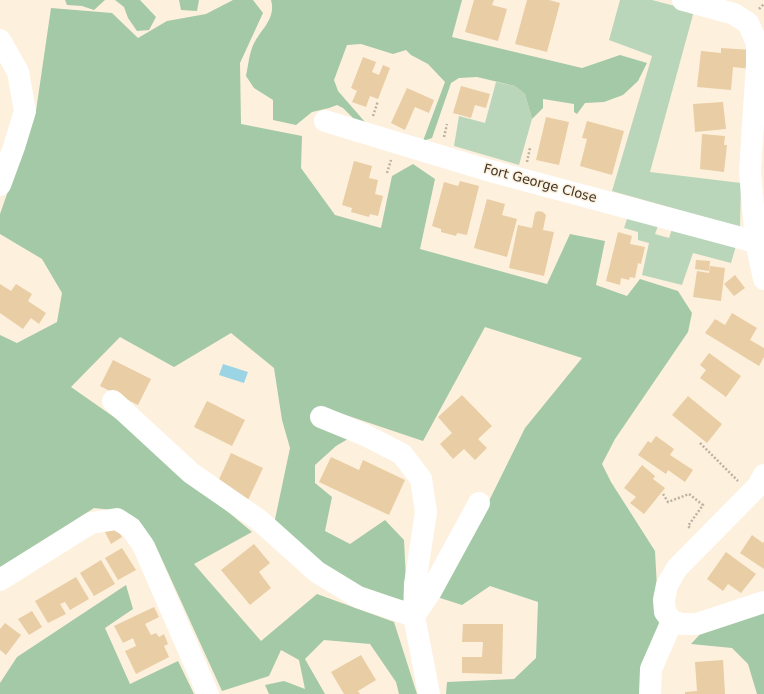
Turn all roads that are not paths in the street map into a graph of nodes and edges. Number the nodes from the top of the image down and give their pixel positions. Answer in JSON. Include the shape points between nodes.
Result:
{"nodes":[{"id":1,"x":683,"y":0,"type":"edge"},
{"id":2,"x":0,"y":40,"type":"edge"},
{"id":3,"x":325,"y":121,"type":"dead end"},
{"id":4,"x":0,"y":185,"type":"edge"},
{"id":5,"x":756,"y":242,"type":"junction"},
{"id":6,"x":764,"y":279,"type":"edge"},
{"id":7,"x":113,"y":401,"type":"dead end"},
{"id":8,"x":321,"y":417,"type":"dead end"},
{"id":9,"x":764,"y":475,"type":"edge"},
{"id":10,"x":479,"y":503,"type":"dead end"},
{"id":11,"x":0,"y":580,"type":"edge"},
{"id":12,"x":764,"y":602,"type":"edge"},
{"id":13,"x":414,"y":616,"type":"junction"},
{"id":14,"x":672,"y":621,"type":"junction"},
{"id":15,"x":208,"y":694,"type":"edge"},
{"id":16,"x":429,"y":694,"type":"edge"},
{"id":17,"x":650,"y":694,"type":"edge"}],
"edges":[{"from":1,"to":5,"type":"street","via":[[734,14],[748,23],[757,43],[750,171]]},
{"from":2,"to":4,"type":"street","via":[[18,72],[25,111]]},
{"from":3,"to":5,"type":"street","name":"Fort George Close","via":[[486,170]]},
{"from":5,"to":6,"type":"street"},
{"from":7,"to":13,"type":"street","via":[[191,473],[259,520],[317,572],[358,596]]},
{"from":8,"to":13,"type":"street","via":[[402,454],[421,479],[426,512],[415,584]]},
{"from":9,"to":14,"type":"street","via":[[758,486],[677,568],[667,585],[664,600],[665,612]]},
{"from":10,"to":13,"type":"street","via":[[431,591]]},
{"from":11,"to":15,"type":"street","via":[[91,523],[117,519],[131,528],[143,544]]},
{"from":12,"to":14,"type":"street","via":[[697,624]]},
{"from":13,"to":16,"type":"street"},
{"from":14,"to":17,"type":"street","via":[[651,669]]}]}
